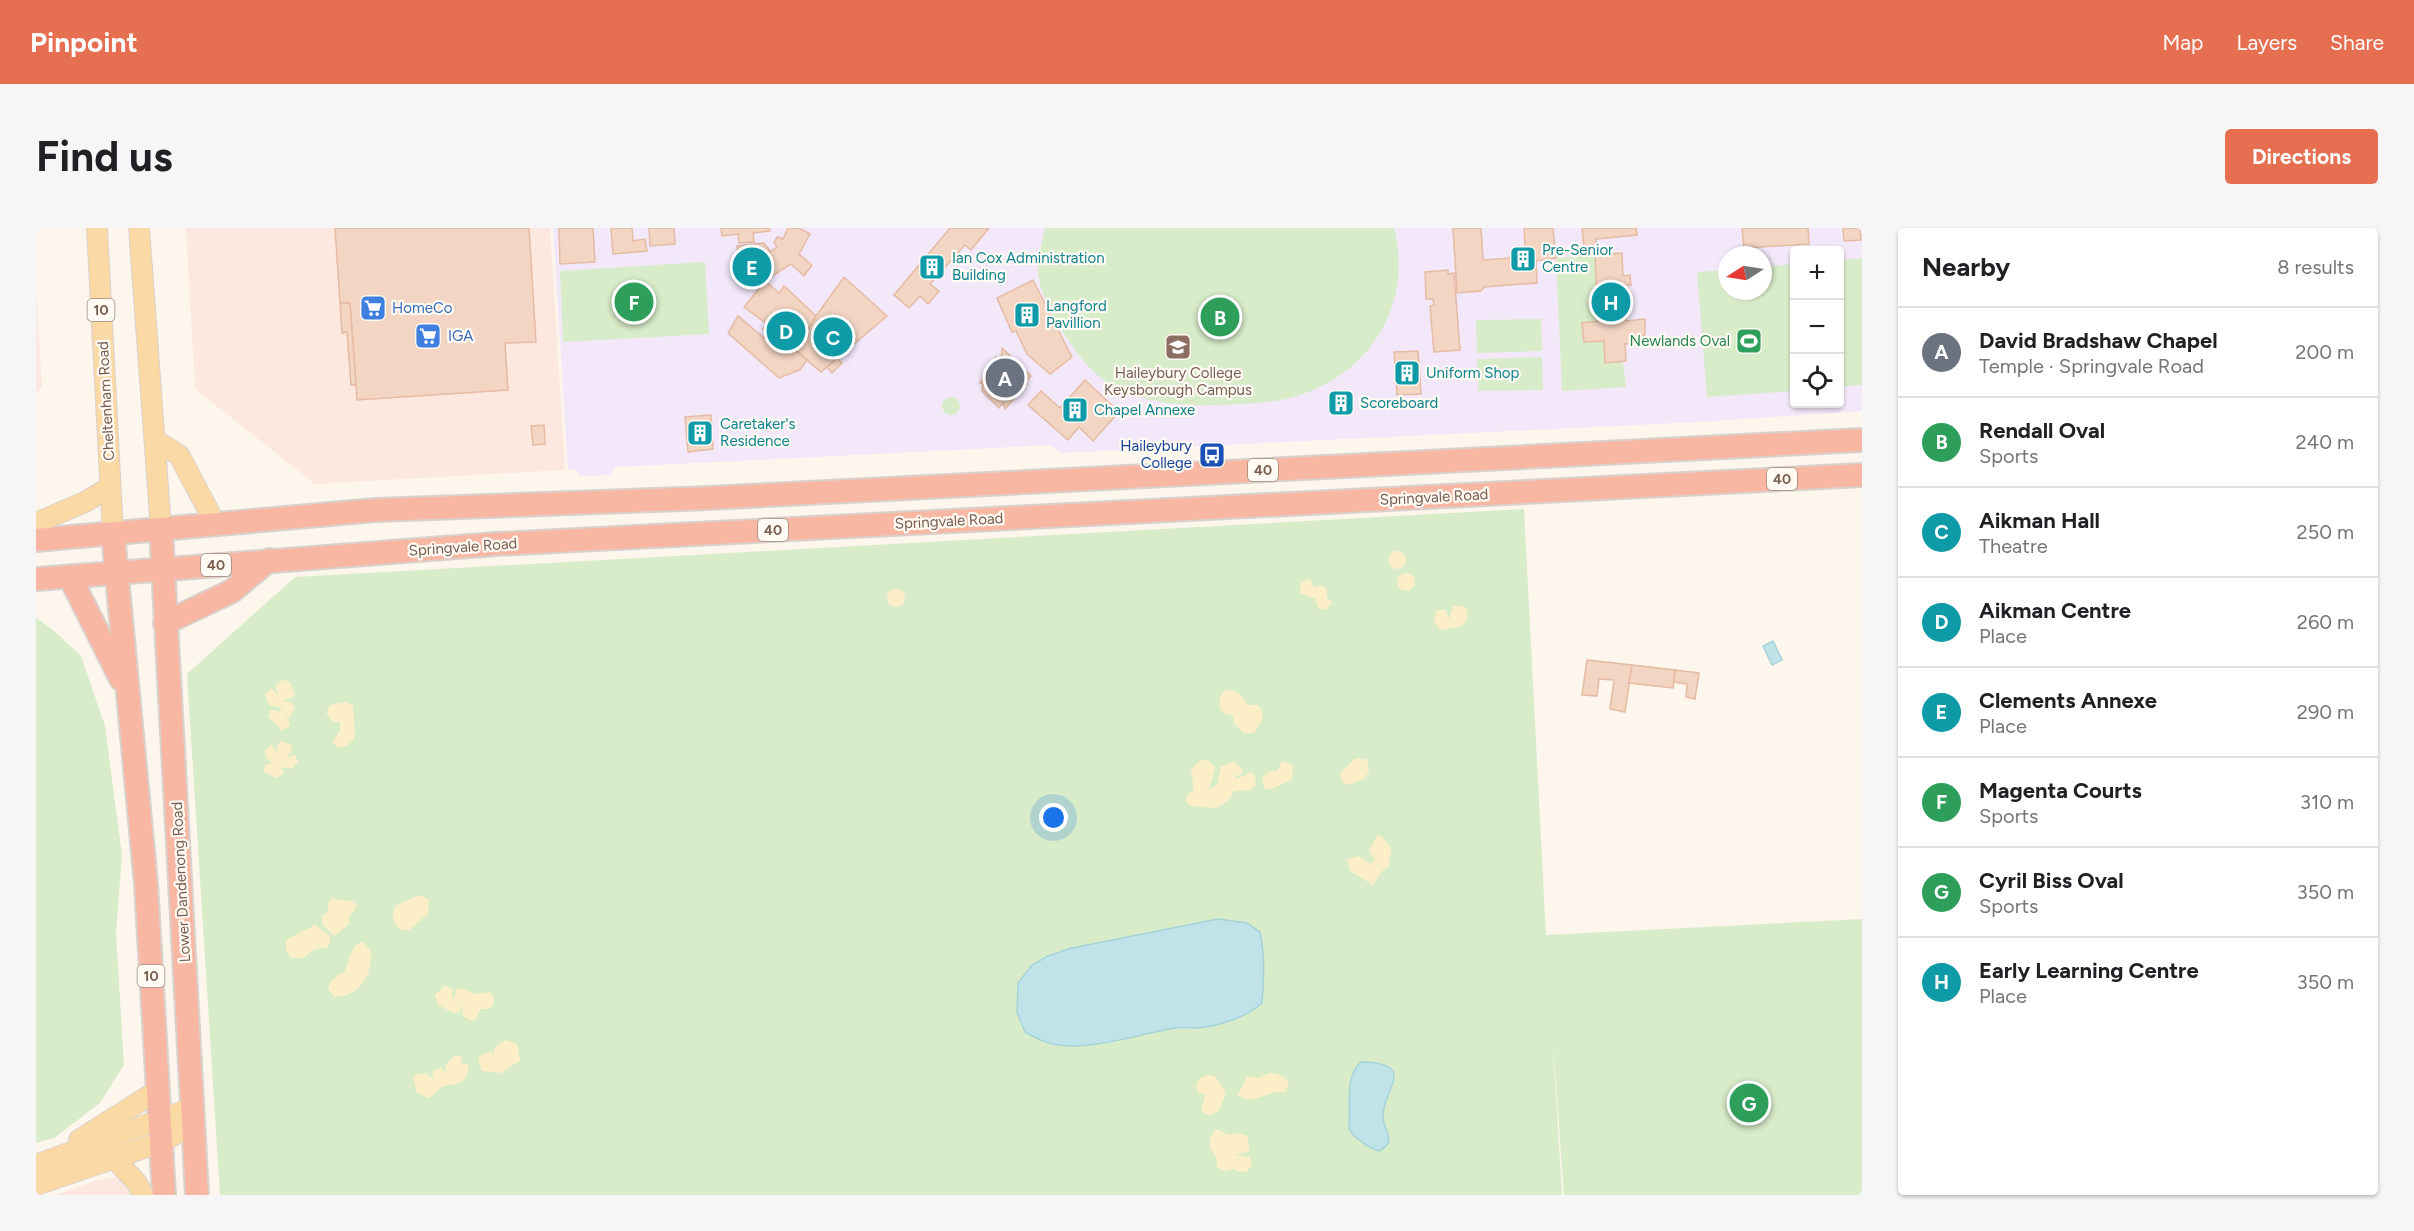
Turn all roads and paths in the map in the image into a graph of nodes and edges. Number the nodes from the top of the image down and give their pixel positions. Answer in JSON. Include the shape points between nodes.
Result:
{"nodes":[{"id":1,"x":97,"y":228,"type":"edge"},
{"id":2,"x":139,"y":228,"type":"edge"},
{"id":3,"x":154,"y":440,"type":"junction"},
{"id":4,"x":1862,"y":440,"type":"edge"},
{"id":5,"x":1862,"y":475,"type":"edge"},
{"id":6,"x":110,"y":487,"type":"junction"},
{"id":7,"x":36,"y":523,"type":"edge"},
{"id":8,"x":215,"y":523,"type":"junction"},
{"id":9,"x":161,"y":529,"type":"junction"},
{"id":10,"x":113,"y":534,"type":"junction"},
{"id":11,"x":36,"y":540,"type":"edge"},
{"id":12,"x":269,"y":560,"type":"junction"},
{"id":13,"x":163,"y":569,"type":"junction"},
{"id":14,"x":117,"y":573,"type":"junction"},
{"id":15,"x":70,"y":577,"type":"junction"},
{"id":16,"x":36,"y":579,"type":"edge"},
{"id":17,"x":165,"y":623,"type":"junction"},
{"id":18,"x":127,"y":691,"type":"junction"},
{"id":19,"x":158,"y":1090,"type":"junction"},
{"id":20,"x":192,"y":1116,"type":"junction"},
{"id":21,"x":161,"y":1131,"type":"junction"},
{"id":22,"x":115,"y":1159,"type":"junction"},
{"id":23,"x":43,"y":1162,"type":"edge"},
{"id":24,"x":36,"y":1185,"type":"edge"},
{"id":25,"x":143,"y":1195,"type":"edge"},
{"id":26,"x":164,"y":1195,"type":"edge"},
{"id":27,"x":196,"y":1195,"type":"edge"}],
"edges":[{"from":1,"to":6,"type":"main road","name":"Cheltenham Road","number":"10"},
{"from":2,"to":3,"type":"main road","number":"10"},
{"from":3,"to":8,"type":"main road","via":[[179,455]]},
{"from":3,"to":9,"type":"main road","number":"10"},
{"from":4,"to":8,"type":"highway","number":"40","via":[[748,496],[376,510]]},
{"from":5,"to":12,"type":"highway","name":"Springvale Road","number":"40","via":[[496,544]]},
{"from":6,"to":7,"type":"main road"},
{"from":6,"to":10,"type":"main road","name":"Cheltenham Road","number":"10"},
{"from":8,"to":9,"type":"highway","number":"40"},
{"from":9,"to":10,"type":"highway","number":"40"},
{"from":9,"to":13,"type":"highway","number":"10"},
{"from":10,"to":11,"type":"highway","number":"40"},
{"from":10,"to":14,"type":"highway","name":"Cheltenham Road","number":"10"},
{"from":12,"to":13,"type":"highway","name":"Springvale Road","number":"40"},
{"from":12,"to":17,"type":"highway","via":[[232,591]]},
{"from":13,"to":14,"type":"highway","name":"Springvale Road","number":"40"},
{"from":13,"to":17,"type":"highway","name":"Lower Dandenong Road","number":"10"},
{"from":14,"to":15,"type":"highway","name":"Springvale Road","number":"40"},
{"from":14,"to":18,"type":"highway","number":"10"},
{"from":15,"to":16,"type":"highway","name":"Springvale Road","number":"40"},
{"from":15,"to":18,"type":"highway"},
{"from":17,"to":20,"type":"highway","name":"Lower Dandenong Road","number":"10"},
{"from":18,"to":19,"type":"highway","number":"10","via":[[146,884]]},
{"from":19,"to":21,"type":"highway","number":"10"},
{"from":19,"to":23,"type":"main road"},
{"from":20,"to":21,"type":"main road"},
{"from":20,"to":27,"type":"highway","name":"Lower Dandenong Road","number":"10"},
{"from":21,"to":22,"type":"main road"},
{"from":21,"to":23,"type":"main road"},
{"from":21,"to":26,"type":"highway","number":"10"},
{"from":22,"to":24,"type":"main road"},
{"from":22,"to":25,"type":"main road"}]}
